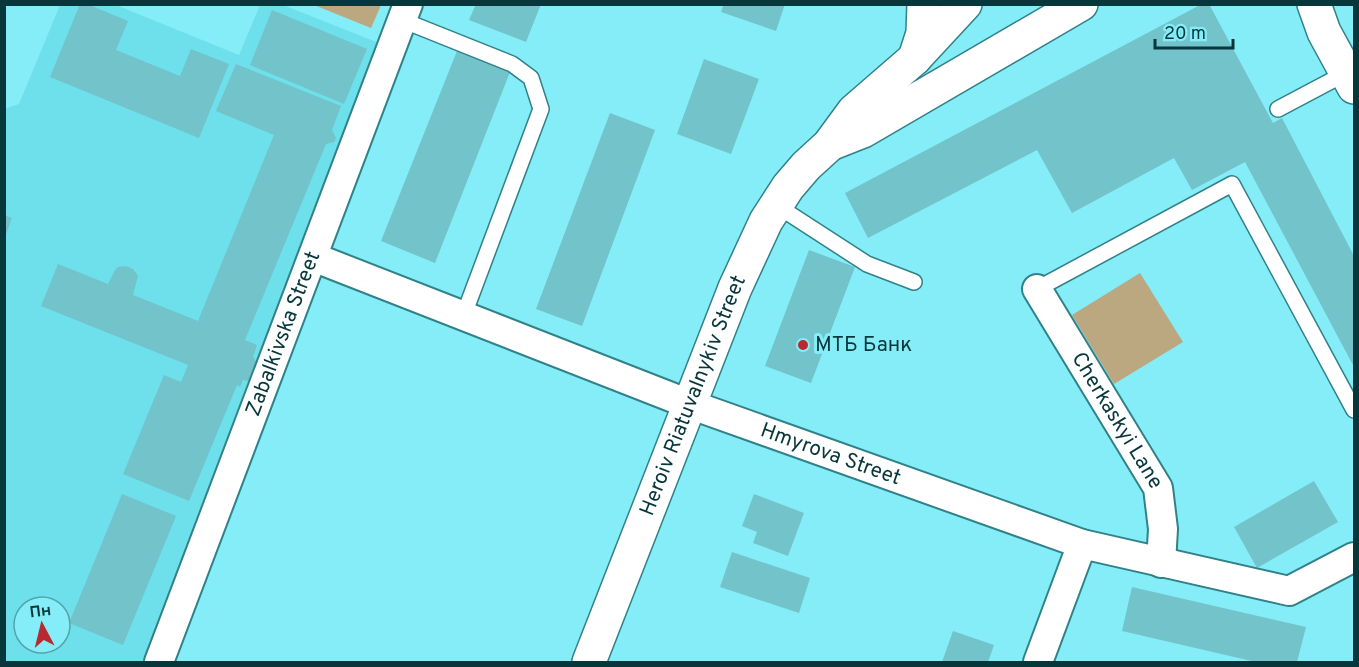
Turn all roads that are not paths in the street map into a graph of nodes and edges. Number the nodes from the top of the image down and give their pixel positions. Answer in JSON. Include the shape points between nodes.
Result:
{"nodes":[{"id":1,"x":924,"y":4,"type":"edge"},
{"id":2,"x":965,"y":4,"type":"edge"},
{"id":3,"x":1081,"y":4,"type":"edge"},
{"id":4,"x":1303,"y":4,"type":"edge"},
{"id":5,"x":405,"y":12,"type":"edge"},
{"id":6,"x":1319,"y":18,"type":"edge"},
{"id":7,"x":914,"y":59,"type":"junction"},
{"id":8,"x":1350,"y":80,"type":"edge"},
{"id":9,"x":1278,"y":109,"type":"dead end"},
{"id":10,"x":829,"y":144,"type":"junction"},
{"id":11,"x":776,"y":205,"type":"junction"},
{"id":12,"x":313,"y":257,"type":"junction"},
{"id":13,"x":914,"y":282,"type":"dead end"},
{"id":14,"x":1037,"y":289,"type":"joint"},
{"id":15,"x":463,"y":317,"type":"junction"},
{"id":16,"x":689,"y":404,"type":"junction"},
{"id":17,"x":1354,"y":410,"type":"edge"},
{"id":18,"x":1082,"y":544,"type":"junction"},
{"id":19,"x":1354,"y":557,"type":"edge"},
{"id":20,"x":1161,"y":563,"type":"junction"},
{"id":21,"x":167,"y":660,"type":"edge"},
{"id":22,"x":590,"y":663,"type":"edge"},
{"id":23,"x":1038,"y":663,"type":"edge"}],
"edges":[{"from":1,"to":7,"type":"street","via":[[923,33]]},
{"from":2,"to":7,"type":"street","name":"Heroiv Riatuvalnykiv Street"},
{"from":3,"to":10,"type":"street","name":"Heroiv Riatuvalnykiv Street","via":[[863,131]]},
{"from":4,"to":6,"type":"street"},
{"from":5,"to":12,"type":"street","name":"Zabalkivska Street"},
{"from":5,"to":15,"type":"lane","via":[[512,64],[531,78],[541,108]]},
{"from":6,"to":8,"type":"street"},
{"from":7,"to":10,"type":"street","name":"Heroiv Riatuvalnykiv Street","via":[[854,111]]},
{"from":8,"to":9,"type":"lane"},
{"from":10,"to":11,"type":"street","name":"Heroiv Riatuvalnykiv Street"},
{"from":11,"to":13,"type":"lane","via":[[867,264]]},
{"from":11,"to":16,"type":"street","name":"Heroiv Riatuvalnykiv Street","via":[[735,288]]},
{"from":12,"to":15,"type":"street","name":"Hmyrova Street"},
{"from":12,"to":21,"type":"street","name":"Zabalkivska Street"},
{"from":14,"to":17,"type":"lane","via":[[1232,184]]},
{"from":14,"to":20,"type":"street","name":"Cherkaskyi Lane","via":[[1158,488],[1163,529]]},
{"from":15,"to":16,"type":"street","name":"Hmyrova Street"},
{"from":16,"to":18,"type":"street","name":"Hmyrova Street"},
{"from":16,"to":22,"type":"street","name":"Heroiv Riatuvalnykiv Street"},
{"from":18,"to":20,"type":"street","name":"Hmyrova Street"},
{"from":18,"to":23,"type":"street"},
{"from":19,"to":20,"type":"street","name":"Hmyrova Street","via":[[1289,591]]}]}
